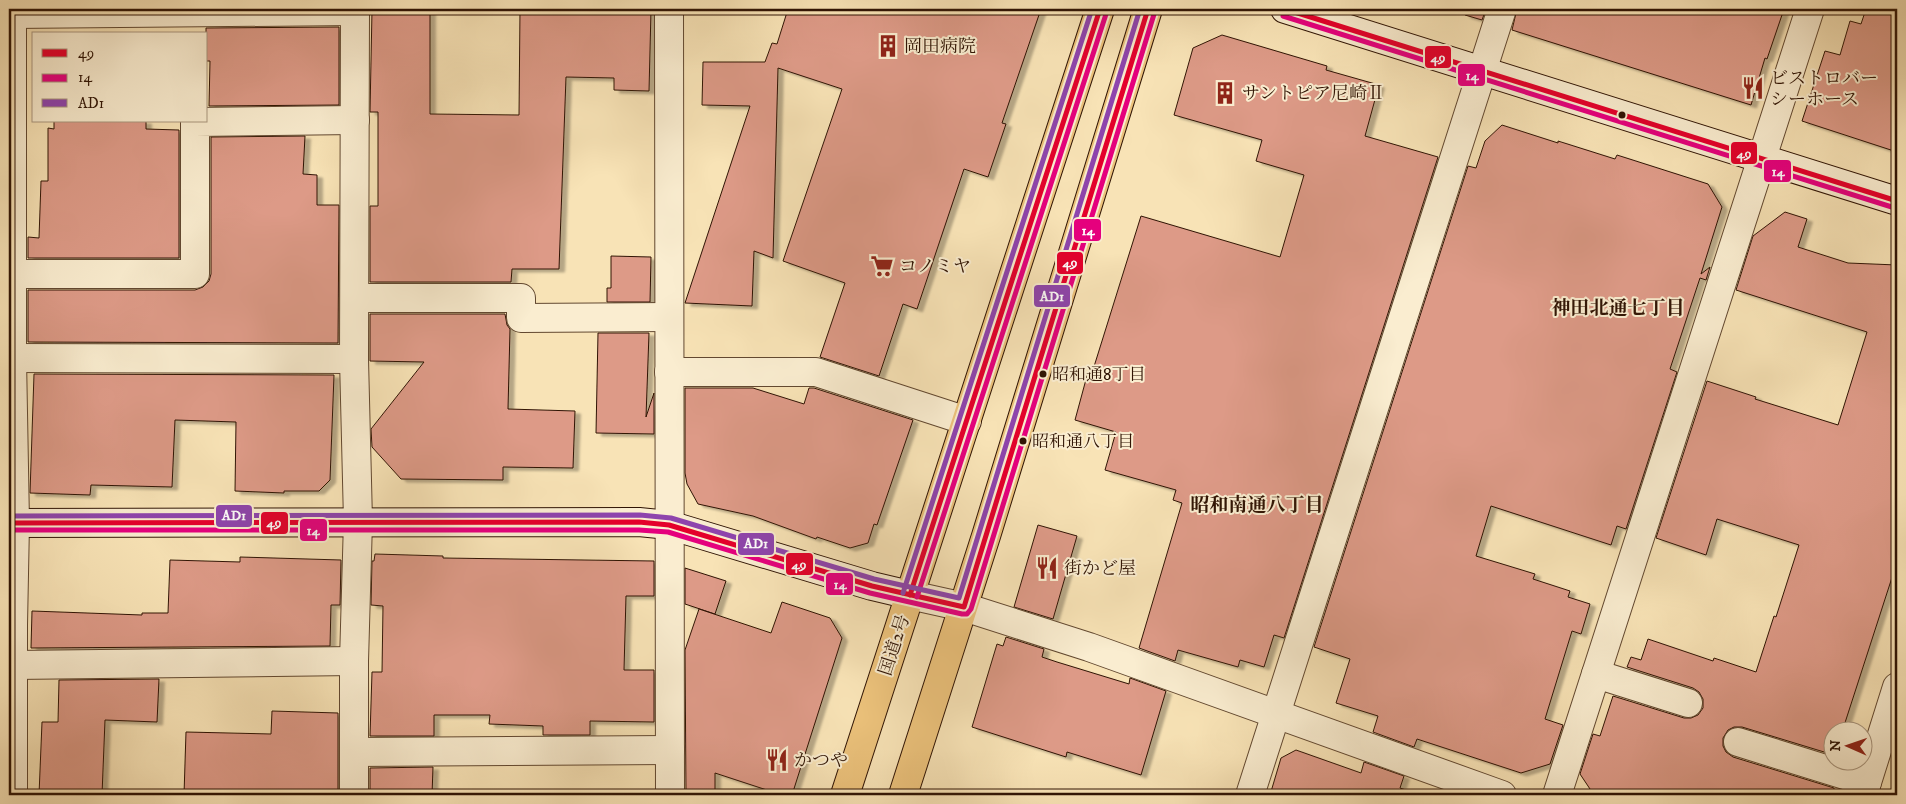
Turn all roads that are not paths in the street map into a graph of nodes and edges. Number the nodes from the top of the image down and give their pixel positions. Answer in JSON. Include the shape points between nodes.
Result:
{"nodes":[{"id":1,"x":669,"y":9,"type":"edge"},
{"id":2,"x":1100,"y":9,"type":"edge"},
{"id":3,"x":1148,"y":9,"type":"edge"},
{"id":4,"x":1285,"y":9,"type":"edge"},
{"id":5,"x":1502,"y":9,"type":"edge"},
{"id":6,"x":1810,"y":9,"type":"edge"},
{"id":7,"x":355,"y":10,"type":"edge"},
{"id":8,"x":12,"y":11,"type":"edge"},
{"id":9,"x":1482,"y":71,"type":"junction"},
{"id":10,"x":355,"y":120,"type":"junction"},
{"id":11,"x":195,"y":122,"type":"edge"},
{"id":12,"x":208,"y":122,"type":"edge"},
{"id":13,"x":1761,"y":159,"type":"junction"},
{"id":14,"x":1897,"y":201,"type":"edge"},
{"id":15,"x":11,"y":278,"type":"edge"},
{"id":16,"x":355,"y":298,"type":"junction"},
{"id":17,"x":669,"y":317,"type":"junction"},
{"id":18,"x":12,"y":358,"type":"junction"},
{"id":19,"x":354,"y":359,"type":"junction"},
{"id":20,"x":669,"y":372,"type":"junction"},
{"id":21,"x":967,"y":420,"type":"junction"},
{"id":22,"x":358,"y":521,"type":"junction"},
{"id":23,"x":12,"y":523,"type":"edge"},
{"id":24,"x":669,"y":525,"type":"junction"},
{"id":25,"x":910,"y":595,"type":"junction"},
{"id":26,"x":964,"y":606,"type":"junction"},
{"id":27,"x":11,"y":625,"type":"edge"},
{"id":28,"x":354,"y":661,"type":"junction"},
{"id":29,"x":13,"y":665,"type":"junction"},
{"id":30,"x":1596,"y":674,"type":"junction"},
{"id":31,"x":1897,"y":687,"type":"edge"},
{"id":32,"x":1688,"y":703,"type":"dead end"},
{"id":33,"x":1277,"y":713,"type":"junction"},
{"id":34,"x":1738,"y":742,"type":"dead end"},
{"id":35,"x":670,"y":750,"type":"junction"},
{"id":36,"x":11,"y":751,"type":"edge"},
{"id":37,"x":354,"y":752,"type":"junction"},
{"id":38,"x":1865,"y":788,"type":"edge"},
{"id":39,"x":13,"y":795,"type":"edge"},
{"id":40,"x":354,"y":795,"type":"edge"},
{"id":41,"x":670,"y":795,"type":"edge"},
{"id":42,"x":845,"y":795,"type":"edge"},
{"id":43,"x":903,"y":795,"type":"edge"},
{"id":44,"x":1250,"y":795,"type":"edge"},
{"id":45,"x":1502,"y":795,"type":"edge"},
{"id":46,"x":1557,"y":795,"type":"edge"}],
"edges":[{"from":1,"to":17,"type":"street"},
{"from":2,"to":21,"type":"highway","name":"国道2号"},
{"from":3,"to":26,"type":"highway"},
{"from":4,"to":9,"type":"street"},
{"from":5,"to":9,"type":"street"},
{"from":6,"to":13,"type":"street"},
{"from":7,"to":8,"type":"street"},
{"from":7,"to":10,"type":"street"},
{"from":8,"to":15,"type":"street"},
{"from":9,"to":13,"type":"street"},
{"from":9,"to":33,"type":"street"},
{"from":10,"to":12,"type":"street"},
{"from":10,"to":16,"type":"street"},
{"from":11,"to":15,"type":"street","via":[[195,274]]},
{"from":13,"to":14,"type":"street"},
{"from":13,"to":30,"type":"street"},
{"from":15,"to":18,"type":"street"},
{"from":16,"to":17,"type":"street","via":[[521,298],[521,318]]},
{"from":16,"to":19,"type":"street"},
{"from":17,"to":20,"type":"street"},
{"from":18,"to":19,"type":"street"},
{"from":18,"to":23,"type":"street"},
{"from":19,"to":22,"type":"street"},
{"from":20,"to":21,"type":"street","via":[[816,372]]},
{"from":20,"to":24,"type":"street"},
{"from":21,"to":25,"type":"highway","name":"国道2号"},
{"from":22,"to":23,"type":"street"},
{"from":22,"to":24,"type":"street","via":[[606,520]]},
{"from":22,"to":28,"type":"street"},
{"from":23,"to":27,"type":"street"},
{"from":24,"to":25,"type":"street"},
{"from":24,"to":35,"type":"street"},
{"from":25,"to":26,"type":"street"},
{"from":25,"to":42,"type":"highway","name":"国道2号"},
{"from":26,"to":33,"type":"street"},
{"from":26,"to":43,"type":"highway"},
{"from":27,"to":29,"type":"street"},
{"from":28,"to":29,"type":"street"},
{"from":28,"to":37,"type":"street"},
{"from":29,"to":36,"type":"street"},
{"from":30,"to":32,"type":"street"},
{"from":30,"to":46,"type":"street"},
{"from":31,"to":38,"type":"street"},
{"from":33,"to":44,"type":"street"},
{"from":33,"to":45,"type":"street"},
{"from":34,"to":38,"type":"street"},
{"from":35,"to":37,"type":"street"},
{"from":35,"to":41,"type":"street"},
{"from":36,"to":39,"type":"street"},
{"from":37,"to":40,"type":"street"}]}
